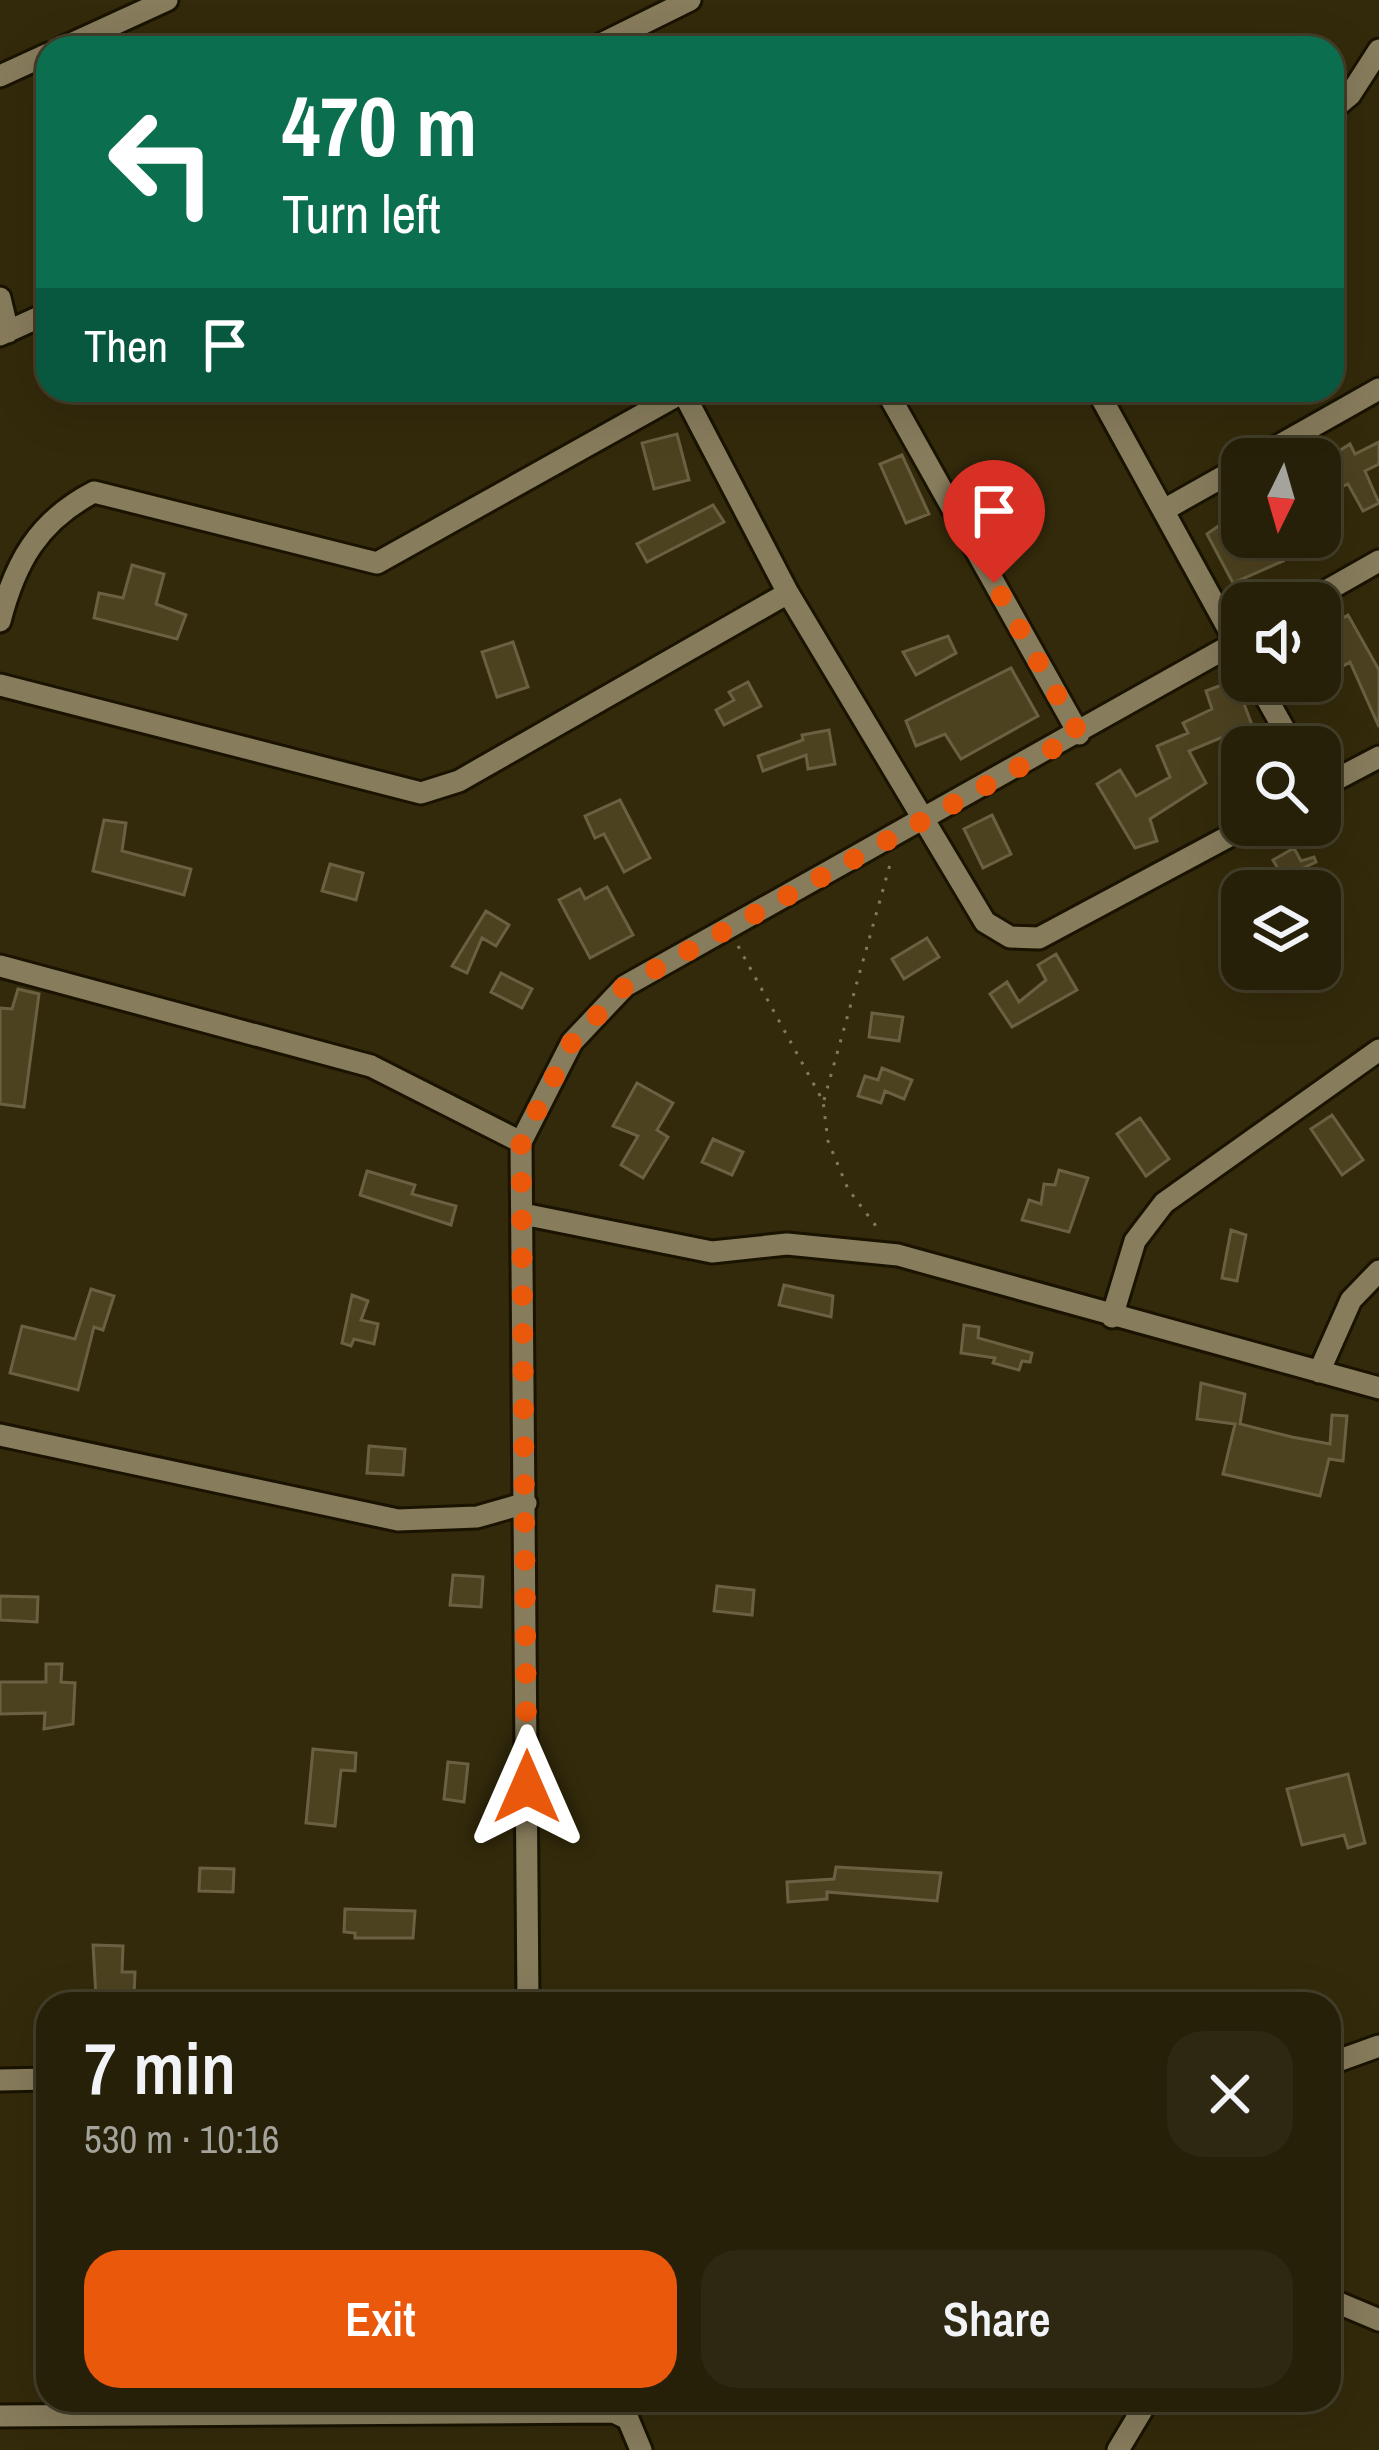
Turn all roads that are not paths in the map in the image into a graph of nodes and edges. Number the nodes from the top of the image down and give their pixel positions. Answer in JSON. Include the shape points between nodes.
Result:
{"nodes":[{"id":1,"x":167,"y":0,"type":"edge"},
{"id":2,"x":690,"y":0,"type":"edge"},
{"id":3,"x":88,"y":36,"type":"edge"},
{"id":4,"x":617,"y":36,"type":"edge"},
{"id":5,"x":1379,"y":50,"type":"edge"},
{"id":6,"x":36,"y":60,"type":"edge"},
{"id":7,"x":0,"y":76,"type":"edge"},
{"id":8,"x":1344,"y":100,"type":"edge"},
{"id":9,"x":0,"y":298,"type":"edge"},
{"id":10,"x":36,"y":318,"type":"edge"},
{"id":11,"x":4,"y":333,"type":"edge"},
{"id":12,"x":1379,"y":389,"type":"edge"},
{"id":13,"x":665,"y":402,"type":"edge"},
{"id":14,"x":688,"y":402,"type":"edge"},
{"id":15,"x":893,"y":402,"type":"edge"},
{"id":16,"x":1103,"y":402,"type":"edge"},
{"id":17,"x":1292,"y":438,"type":"edge"},
{"id":18,"x":1221,"y":478,"type":"edge"},
{"id":19,"x":1164,"y":510,"type":"junction"},
{"id":20,"x":1379,"y":561,"type":"edge"},
{"id":21,"x":1341,"y":583,"type":"edge"},
{"id":22,"x":788,"y":593,"type":"junction"},
{"id":23,"x":1221,"y":611,"type":"edge"},
{"id":24,"x":0,"y":621,"type":"edge"},
{"id":25,"x":1221,"y":656,"type":"edge"},
{"id":26,"x":0,"y":686,"type":"edge"},
{"id":27,"x":1079,"y":734,"type":"junction"},
{"id":28,"x":1379,"y":758,"type":"edge"},
{"id":29,"x":1341,"y":777,"type":"edge"},
{"id":30,"x":921,"y":818,"type":"junction"},
{"id":31,"x":1221,"y":841,"type":"edge"},
{"id":32,"x":0,"y":966,"type":"edge"},
{"id":33,"x":1379,"y":1050,"type":"edge"},
{"id":34,"x":521,"y":1142,"type":"junction"},
{"id":35,"x":523,"y":1214,"type":"junction"},
{"id":36,"x":1379,"y":1271,"type":"edge"},
{"id":37,"x":1112,"y":1317,"type":"junction"},
{"id":38,"x":1319,"y":1372,"type":"junction"},
{"id":39,"x":1379,"y":1388,"type":"edge"},
{"id":40,"x":0,"y":1435,"type":"edge"},
{"id":41,"x":526,"y":1503,"type":"junction"},
{"id":42,"x":528,"y":1992,"type":"edge"},
{"id":43,"x":1379,"y":2046,"type":"edge"},
{"id":44,"x":1341,"y":2060,"type":"edge"},
{"id":45,"x":36,"y":2079,"type":"edge"},
{"id":46,"x":0,"y":2080,"type":"edge"},
{"id":47,"x":1341,"y":2304,"type":"edge"},
{"id":48,"x":1379,"y":2320,"type":"edge"},
{"id":49,"x":1141,"y":2412,"type":"edge"},
{"id":50,"x":0,"y":2416,"type":"edge"},
{"id":51,"x":641,"y":2450,"type":"edge"},
{"id":52,"x":1118,"y":2450,"type":"edge"}],
"edges":[{"from":1,"to":3,"type":"street"},
{"from":2,"to":4,"type":"street"},
{"from":5,"to":8,"type":"street"},
{"from":6,"to":7,"type":"street"},
{"from":9,"to":11,"type":"street"},
{"from":10,"to":11,"type":"street"},
{"from":12,"to":17,"type":"street"},
{"from":13,"to":24,"type":"street","via":[[377,563],[94,492],[60,511],[29,546]]},
{"from":14,"to":22,"type":"street"},
{"from":15,"to":27,"type":"street"},
{"from":16,"to":19,"type":"street"},
{"from":18,"to":19,"type":"street"},
{"from":19,"to":23,"type":"street"},
{"from":20,"to":21,"type":"street"},
{"from":22,"to":26,"type":"street","via":[[459,781],[421,793]]},
{"from":22,"to":30,"type":"street"},
{"from":25,"to":27,"type":"street"},
{"from":27,"to":30,"type":"street"},
{"from":28,"to":29,"type":"street"},
{"from":30,"to":31,"type":"street","via":[[985,922],[1010,937],[1039,938]]},
{"from":30,"to":34,"type":"street","via":[[625,986],[572,1042]]},
{"from":32,"to":34,"type":"street","via":[[371,1066]]},
{"from":33,"to":37,"type":"street","via":[[1164,1203],[1135,1241]]},
{"from":34,"to":35,"type":"street"},
{"from":35,"to":37,"type":"street","via":[[712,1252],[787,1244],[898,1256]]},
{"from":35,"to":41,"type":"street"},
{"from":36,"to":38,"type":"street","via":[[1352,1300]]},
{"from":37,"to":38,"type":"street"},
{"from":38,"to":39,"type":"street"},
{"from":40,"to":41,"type":"street","via":[[398,1520],[477,1516]]},
{"from":41,"to":42,"type":"street"},
{"from":43,"to":44,"type":"street"},
{"from":45,"to":46,"type":"street"},
{"from":47,"to":48,"type":"street"},
{"from":49,"to":52,"type":"street"},
{"from":50,"to":51,"type":"street","via":[[614,2412],[632,2426]]}]}
